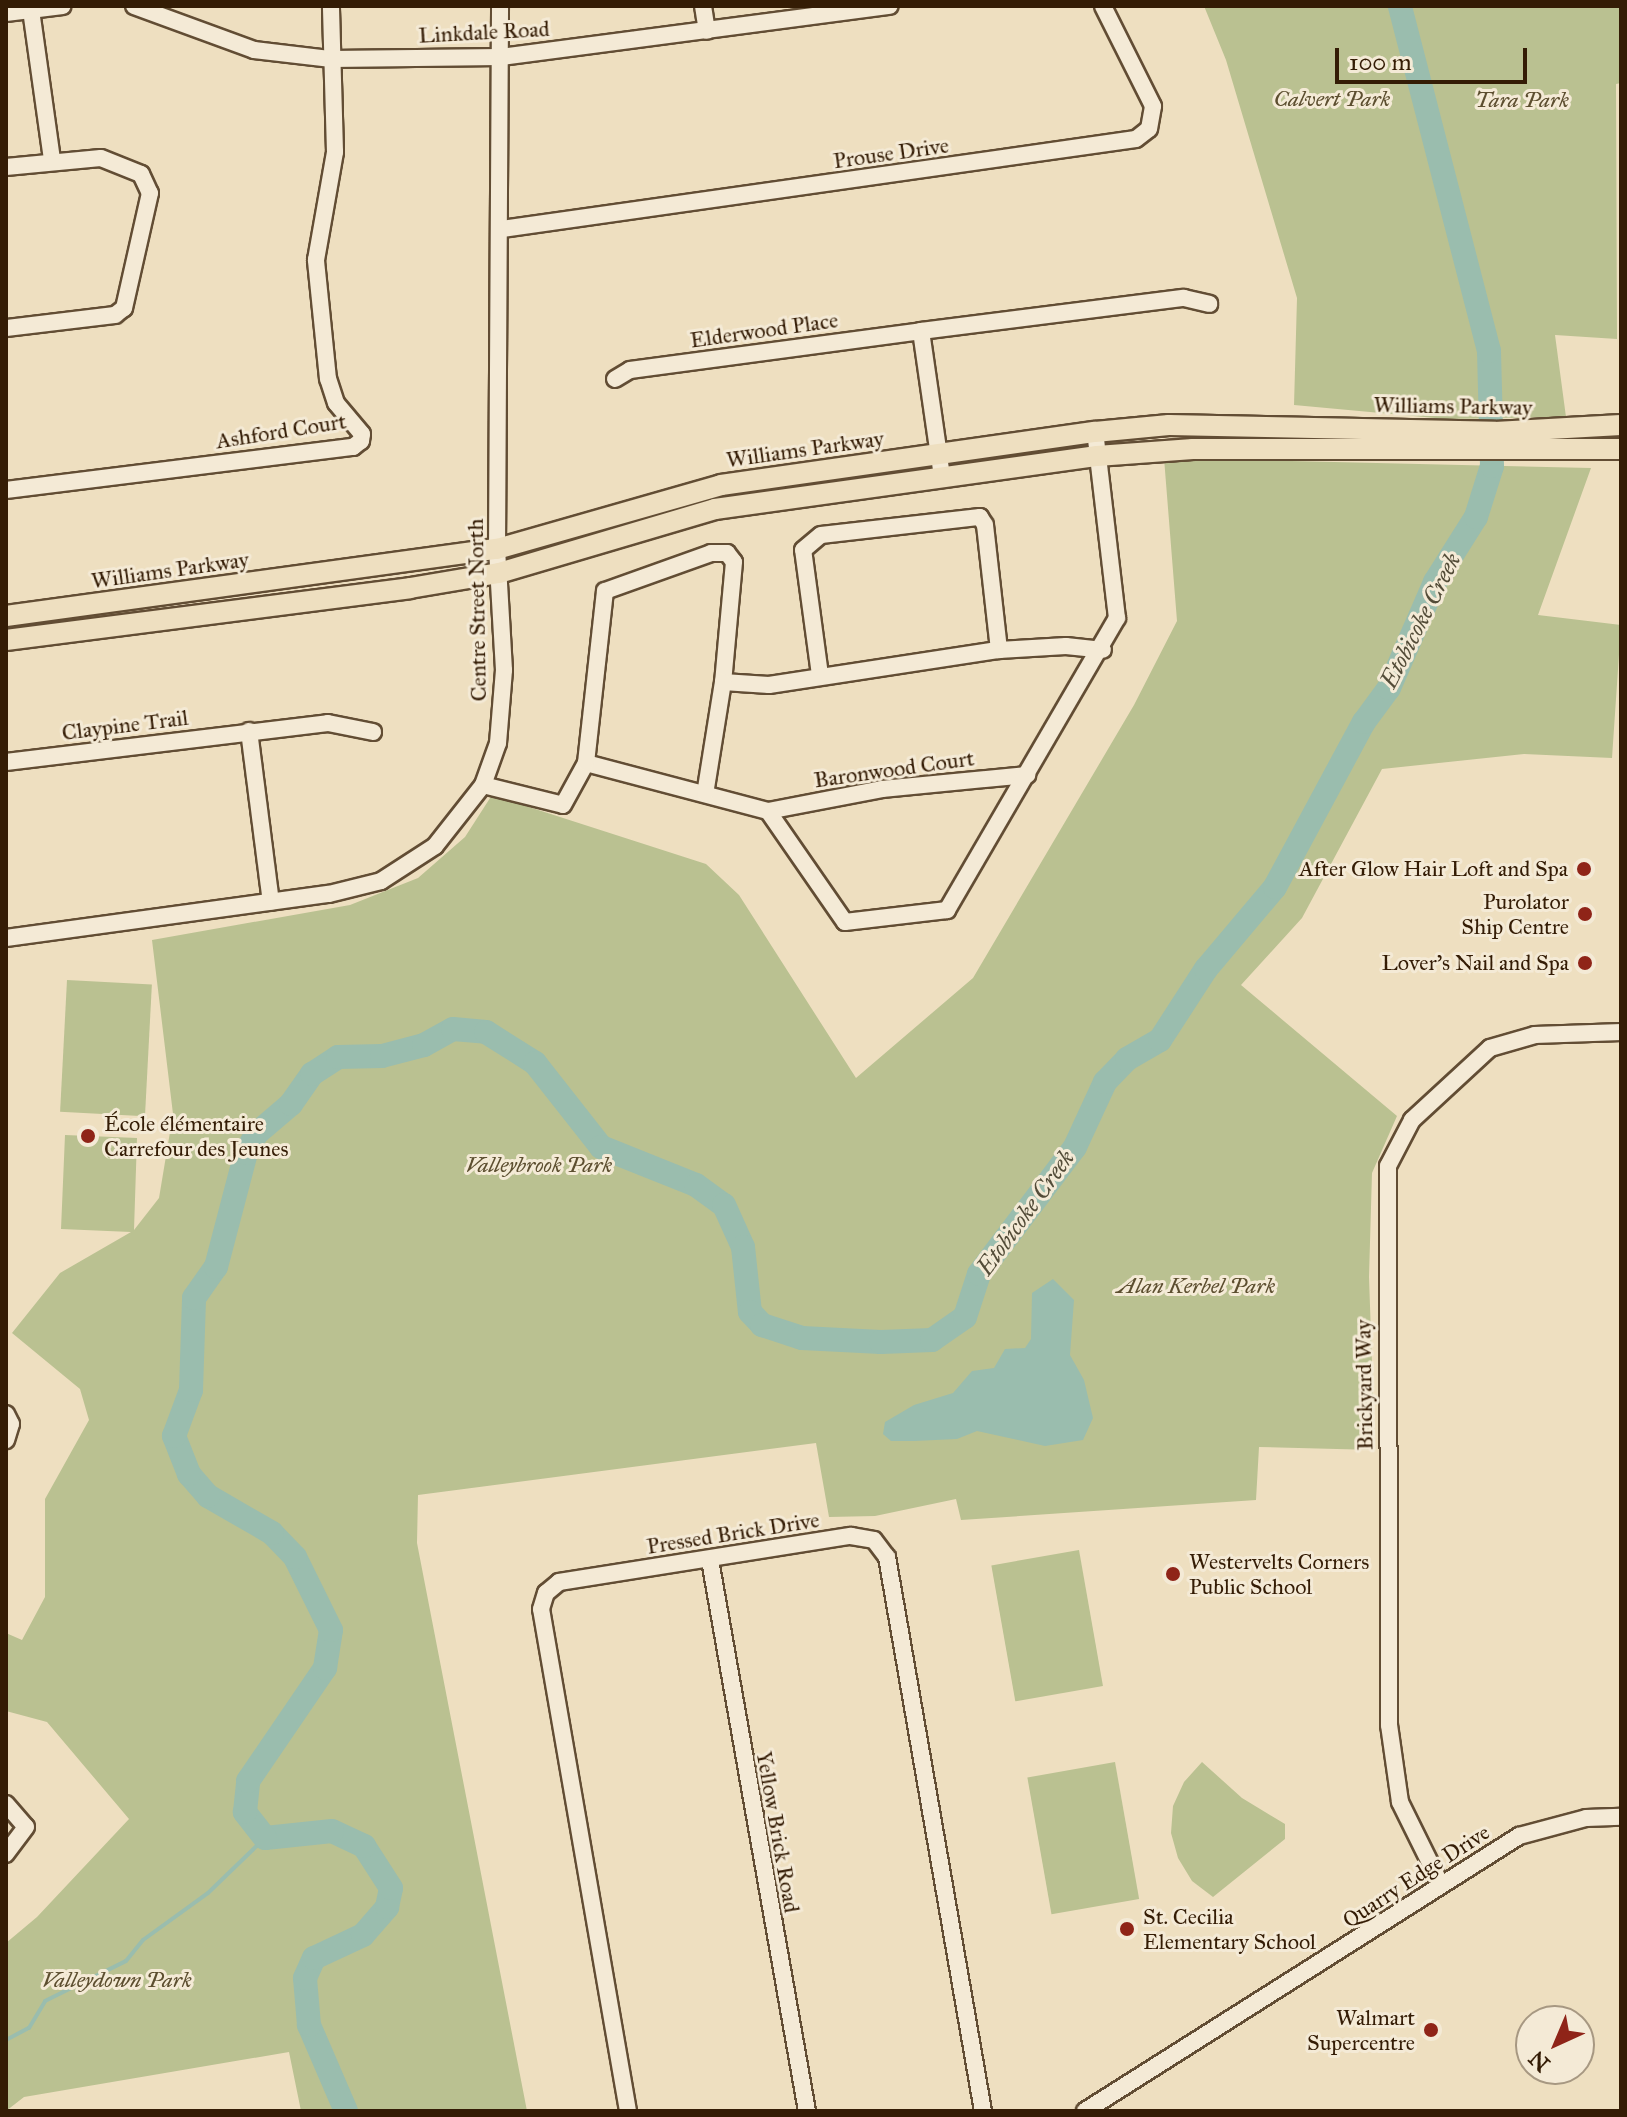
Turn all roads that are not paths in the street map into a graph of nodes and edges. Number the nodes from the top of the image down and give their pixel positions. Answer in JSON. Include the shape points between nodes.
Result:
{"nodes":[{"id":1,"x":63,"y":6,"type":"edge"},
{"id":2,"x":331,"y":6,"type":"edge"},
{"id":3,"x":500,"y":6,"type":"edge"},
{"id":4,"x":703,"y":6,"type":"edge"},
{"id":5,"x":890,"y":6,"type":"edge"},
{"id":6,"x":1103,"y":6,"type":"edge"},
{"id":7,"x":144,"y":7,"type":"edge"},
{"id":8,"x":31,"y":10,"type":"junction"},
{"id":9,"x":6,"y":13,"type":"edge"},
{"id":10,"x":707,"y":31,"type":"junction"},
{"id":11,"x":501,"y":57,"type":"junction"},
{"id":12,"x":331,"y":59,"type":"junction"},
{"id":13,"x":52,"y":160,"type":"junction"},
{"id":14,"x":6,"y":167,"type":"edge"},
{"id":15,"x":502,"y":229,"type":"junction"},
{"id":16,"x":1209,"y":304,"type":"dead end"},
{"id":17,"x":6,"y":328,"type":"edge"},
{"id":18,"x":921,"y":331,"type":"junction"},
{"id":19,"x":615,"y":379,"type":"dead end"},
{"id":20,"x":1621,"y":425,"type":"edge"},
{"id":21,"x":1095,"y":432,"type":"junction"},
{"id":22,"x":1460,"y":441,"type":"junction"},
{"id":23,"x":1528,"y":441,"type":"junction"},
{"id":24,"x":1621,"y":449,"type":"edge"},
{"id":25,"x":938,"y":454,"type":"junction"},
{"id":26,"x":1097,"y":456,"type":"junction"},
{"id":27,"x":942,"y":476,"type":"junction"},
{"id":28,"x":6,"y":490,"type":"edge"},
{"id":29,"x":497,"y":549,"type":"junction"},
{"id":30,"x":499,"y":573,"type":"junction"},
{"id":31,"x":6,"y":616,"type":"edge"},
{"id":32,"x":6,"y":640,"type":"edge"},
{"id":33,"x":999,"y":650,"type":"junction"},
{"id":34,"x":1103,"y":650,"type":"junction"},
{"id":35,"x":820,"y":675,"type":"junction"},
{"id":36,"x":723,"y":682,"type":"junction"},
{"id":37,"x":249,"y":731,"type":"junction"},
{"id":38,"x":373,"y":732,"type":"dead end"},
{"id":39,"x":6,"y":762,"type":"edge"},
{"id":40,"x":586,"y":763,"type":"junction"},
{"id":41,"x":1027,"y":775,"type":"junction"},
{"id":42,"x":483,"y":785,"type":"junction"},
{"id":43,"x":705,"y":794,"type":"junction"},
{"id":44,"x":768,"y":811,"type":"junction"},
{"id":45,"x":271,"y":902,"type":"junction"},
{"id":46,"x":6,"y":938,"type":"edge"},
{"id":47,"x":1621,"y":1032,"type":"edge"},
{"id":48,"x":6,"y":1414,"type":"edge"},
{"id":49,"x":6,"y":1440,"type":"edge"},
{"id":50,"x":710,"y":1560,"type":"junction"},
{"id":51,"x":6,"y":1804,"type":"edge"},
{"id":52,"x":1621,"y":1817,"type":"edge"},
{"id":53,"x":6,"y":1854,"type":"edge"},
{"id":54,"x":1441,"y":1885,"type":"junction"},
{"id":55,"x":628,"y":2111,"type":"edge"},
{"id":56,"x":807,"y":2111,"type":"edge"},
{"id":57,"x":983,"y":2111,"type":"edge"},
{"id":58,"x":1085,"y":2111,"type":"edge"}],
"edges":[{"from":1,"to":8,"type":"street"},
{"from":2,"to":12,"type":"street"},
{"from":3,"to":11,"type":"street","name":"Centre Street North"},
{"from":4,"to":10,"type":"street"},
{"from":5,"to":10,"type":"street","name":"Linkdale Road"},
{"from":6,"to":15,"type":"street","name":"Prouse Drive","via":[[1153,106],[1154,118],[1136,139]]},
{"from":7,"to":12,"type":"street","name":"Linkdale Road","via":[[254,50]]},
{"from":8,"to":9,"type":"street"},
{"from":8,"to":13,"type":"street"},
{"from":10,"to":11,"type":"street","name":"Linkdale Road"},
{"from":11,"to":12,"type":"street","name":"Linkdale Road"},
{"from":11,"to":15,"type":"street","name":"Centre Street North"},
{"from":12,"to":28,"type":"street","name":"Ashford Court","via":[[335,152],[316,260],[328,379],[336,403],[362,434],[361,441],[353,447]]},
{"from":13,"to":14,"type":"street"},
{"from":13,"to":17,"type":"street","via":[[101,158],[132,167],[147,179],[150,193],[130,298],[115,315]]},
{"from":15,"to":29,"type":"street","name":"Centre Street North"},
{"from":16,"to":18,"type":"street","name":"Elderwood Place","via":[[1184,298]]},
{"from":18,"to":19,"type":"street","name":"Elderwood Place","via":[[630,370]]},
{"from":18,"to":25,"type":"street"},
{"from":20,"to":23,"type":"main road","name":"Williams Parkway"},
{"from":21,"to":22,"type":"main road","name":"Williams Parkway","via":[[1169,425]]},
{"from":21,"to":25,"type":"main road","name":"Williams Parkway"},
{"from":21,"to":26,"type":"street"},
{"from":22,"to":23,"type":"main road","name":"Williams Parkway"},
{"from":22,"to":26,"type":"main road","name":"Williams Parkway"},
{"from":23,"to":24,"type":"main road","name":"Williams Parkway"},
{"from":25,"to":27,"type":"street"},
{"from":25,"to":29,"type":"main road","name":"Williams Parkway","via":[[721,485]]},
{"from":26,"to":27,"type":"main road","name":"Williams Parkway"},
{"from":26,"to":34,"type":"street","via":[[1117,618]]},
{"from":27,"to":30,"type":"main road","name":"Williams Parkway","via":[[715,509]]},
{"from":29,"to":30,"type":"street","name":"Centre Street North"},
{"from":29,"to":31,"type":"main road","name":"Williams Parkway"},
{"from":30,"to":32,"type":"main road","name":"Williams Parkway"},
{"from":30,"to":42,"type":"street","name":"Centre Street North","via":[[502,708],[498,743]]},
{"from":33,"to":34,"type":"street"},
{"from":33,"to":35,"type":"street"},
{"from":33,"to":35,"type":"street","via":[[980,517],[821,535],[803,550]]},
{"from":34,"to":41,"type":"street"},
{"from":35,"to":36,"type":"street","via":[[769,685]]},
{"from":36,"to":40,"type":"street","via":[[734,562],[727,553],[711,553],[605,591]]},
{"from":36,"to":43,"type":"street"},
{"from":37,"to":38,"type":"street","name":"Claypine Trail","via":[[328,723]]},
{"from":37,"to":39,"type":"street","name":"Claypine Trail"},
{"from":37,"to":45,"type":"street"},
{"from":40,"to":42,"type":"street","via":[[563,805]]},
{"from":40,"to":43,"type":"street","name":"Baronwood Court"},
{"from":41,"to":44,"type":"street","name":"Baronwood Court","via":[[882,789]]},
{"from":41,"to":44,"type":"street","via":[[947,910],[845,922]]},
{"from":42,"to":45,"type":"street","name":"Centre Street North","via":[[435,846],[400,873],[360,887]]},
{"from":43,"to":44,"type":"street","name":"Baronwood Court"},
{"from":45,"to":46,"type":"street","name":"Centre Street North"},
{"from":47,"to":54,"type":"street","name":"Brickyard Way","via":[[1535,1035],[1490,1048],[1412,1120],[1388,1166],[1389,1725],[1400,1802]]},
{"from":48,"to":49,"type":"street","via":[[11,1424]]},
{"from":50,"to":55,"type":"street","name":"Pressed Brick Drive","via":[[559,1582],[546,1593],[541,1609]]},
{"from":50,"to":56,"type":"street","name":"Yellow Brick Road"},
{"from":50,"to":57,"type":"street","name":"Pressed Brick Drive","via":[[851,1536],[874,1540],[887,1557]]},
{"from":51,"to":53,"type":"street","via":[[26,1827]]},
{"from":52,"to":54,"type":"street","name":"Quarry Edge Drive","via":[[1586,1818],[1519,1836]]},
{"from":54,"to":58,"type":"street","name":"Quarry Edge Drive"}]}
